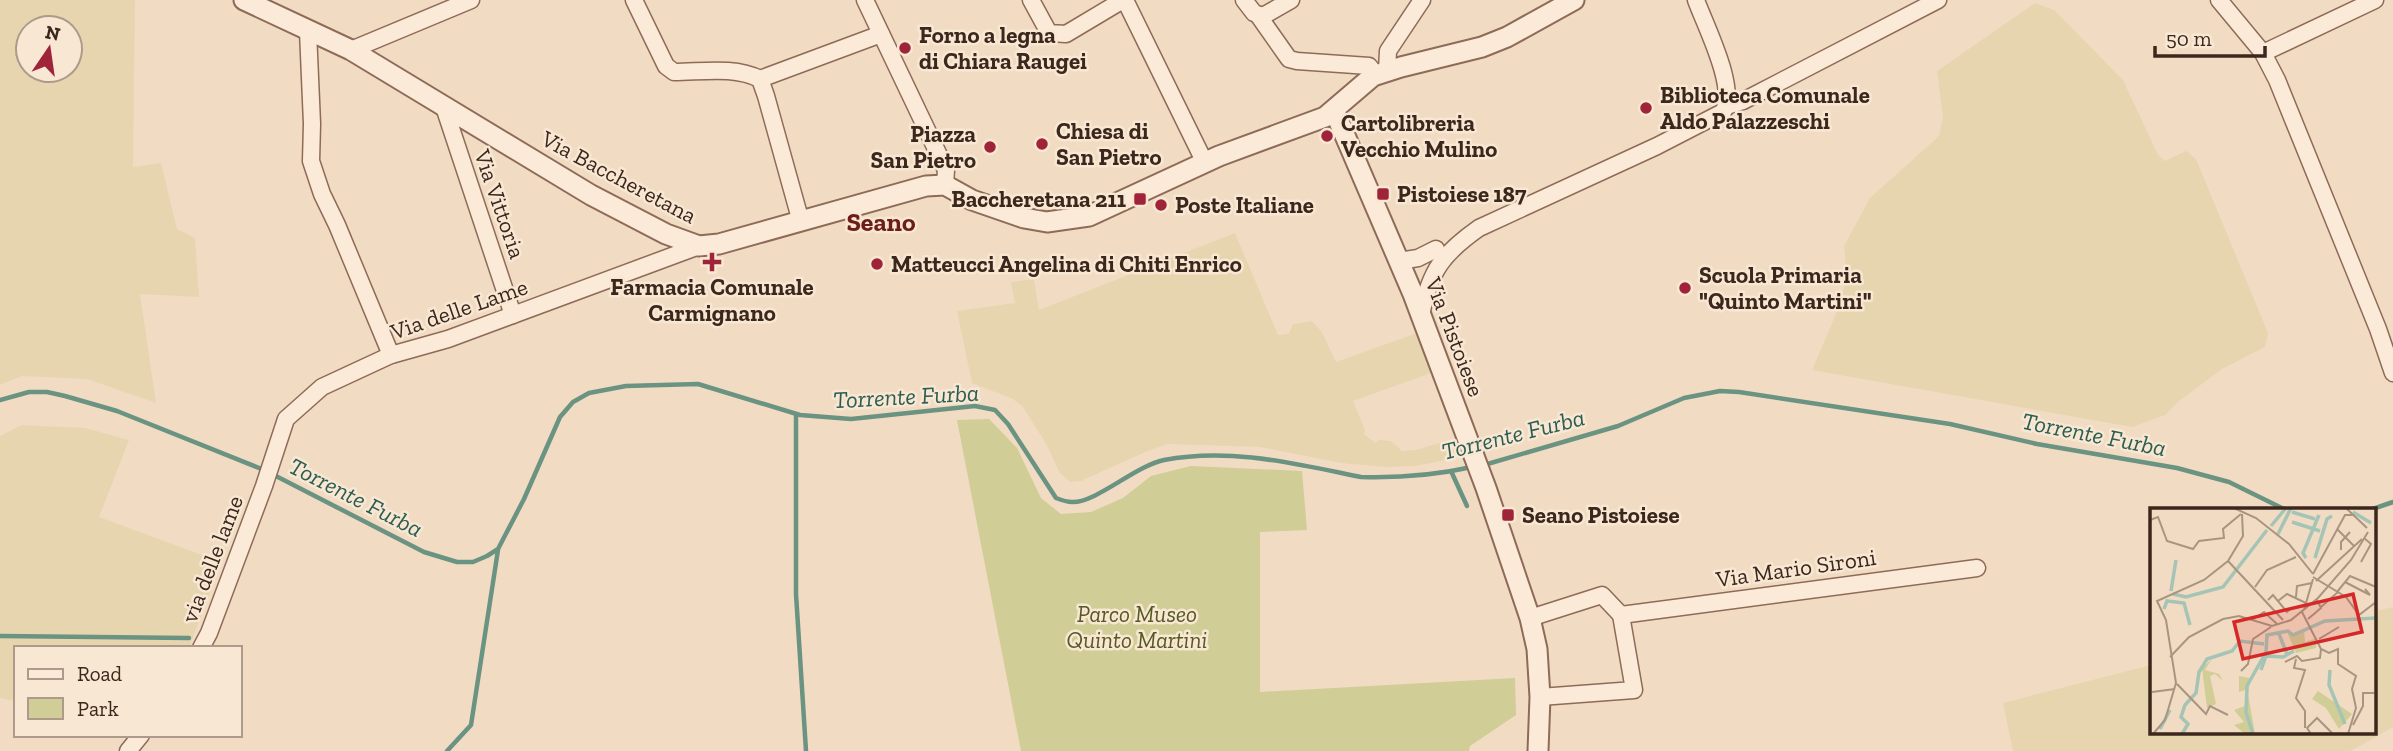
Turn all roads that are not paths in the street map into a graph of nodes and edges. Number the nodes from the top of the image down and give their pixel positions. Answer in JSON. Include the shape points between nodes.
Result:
{"nodes":[{"id":1,"x":244,"y":0,"type":"edge"},
{"id":2,"x":471,"y":0,"type":"edge"},
{"id":3,"x":634,"y":0,"type":"edge"},
{"id":4,"x":865,"y":0,"type":"edge"},
{"id":5,"x":1031,"y":0,"type":"edge"},
{"id":6,"x":1124,"y":0,"type":"edge"},
{"id":7,"x":1244,"y":0,"type":"edge"},
{"id":8,"x":1292,"y":0,"type":"edge"},
{"id":9,"x":1422,"y":0,"type":"edge"},
{"id":10,"x":1574,"y":0,"type":"edge"},
{"id":11,"x":1696,"y":0,"type":"edge"},
{"id":12,"x":1938,"y":0,"type":"edge"},
{"id":13,"x":2219,"y":0,"type":"edge"},
{"id":14,"x":2375,"y":0,"type":"edge"},
{"id":15,"x":1262,"y":15,"type":"junction"},
{"id":16,"x":308,"y":31,"type":"junction"},
{"id":17,"x":881,"y":34,"type":"junction"},
{"id":18,"x":351,"y":50,"type":"junction"},
{"id":19,"x":2263,"y":54,"type":"junction"},
{"id":20,"x":1382,"y":73,"type":"junction"},
{"id":21,"x":760,"y":79,"type":"junction"},
{"id":22,"x":1727,"y":100,"type":"junction"},
{"id":23,"x":444,"y":107,"type":"junction"},
{"id":24,"x":1334,"y":110,"type":"junction"},
{"id":25,"x":1205,"y":163,"type":"junction"},
{"id":26,"x":945,"y":181,"type":"junction"},
{"id":27,"x":801,"y":222,"type":"junction"},
{"id":28,"x":1479,"y":228,"type":"junction"},
{"id":29,"x":699,"y":246,"type":"junction"},
{"id":30,"x":1437,"y":249,"type":"junction"},
{"id":31,"x":1399,"y":261,"type":"junction"},
{"id":32,"x":1413,"y":295,"type":"junction"},
{"id":33,"x":513,"y":315,"type":"junction"},
{"id":34,"x":1420,"y":315,"type":"junction"},
{"id":35,"x":391,"y":355,"type":"junction"},
{"id":36,"x":2393,"y":373,"type":"edge"},
{"id":37,"x":264,"y":486,"type":"joint"},
{"id":38,"x":1977,"y":568,"type":"dead end"},
{"id":39,"x":1621,"y":615,"type":"junction"},
{"id":40,"x":1530,"y":618,"type":"junction"},
{"id":41,"x":202,"y":646,"type":"edge"},
{"id":42,"x":1540,"y":697,"type":"junction"},
{"id":43,"x":139,"y":737,"type":"edge"},
{"id":44,"x":128,"y":751,"type":"edge"},
{"id":45,"x":1538,"y":751,"type":"edge"}],
"edges":[{"from":1,"to":16,"type":"street","name":"Via Baccheretana"},
{"from":2,"to":18,"type":"street"},
{"from":3,"to":21,"type":"street","via":[[666,66],[674,72],[735,72]]},
{"from":4,"to":17,"type":"street"},
{"from":5,"to":6,"type":"street","via":[[1049,33],[1060,35]]},
{"from":6,"to":25,"type":"street"},
{"from":7,"to":15,"type":"street"},
{"from":8,"to":15,"type":"street"},
{"from":9,"to":20,"type":"street","via":[[1388,51]]},
{"from":10,"to":20,"type":"street","via":[[1482,47]]},
{"from":11,"to":22,"type":"street","via":[[1726,83]]},
{"from":12,"to":22,"type":"street","via":[[1743,101]]},
{"from":13,"to":19,"type":"street"},
{"from":14,"to":19,"type":"street"},
{"from":15,"to":20,"type":"street","via":[[1289,59],[1369,66]]},
{"from":16,"to":18,"type":"street","name":"Via Baccheretana"},
{"from":16,"to":35,"type":"street","via":[[311,161]]},
{"from":17,"to":21,"type":"street"},
{"from":17,"to":26,"type":"street","via":[[946,170]]},
{"from":18,"to":23,"type":"street","name":"Via Baccheretana"},
{"from":19,"to":36,"type":"street","via":[[2290,109]]},
{"from":20,"to":24,"type":"street"},
{"from":21,"to":27,"type":"street"},
{"from":22,"to":28,"type":"street","via":[[1716,117]]},
{"from":23,"to":29,"type":"street","name":"Via Baccheretana","via":[[591,195]]},
{"from":23,"to":33,"type":"street","name":"Via Vittoria"},
{"from":24,"to":25,"type":"street"},
{"from":24,"to":31,"type":"street","name":"Via Pistoiese"},
{"from":25,"to":26,"type":"street","via":[[1089,216],[1047,222],[972,200]]},
{"from":26,"to":27,"type":"street","name":"Via Baccheretana"},
{"from":27,"to":29,"type":"street","name":"Via Baccheretana"},
{"from":28,"to":30,"type":"street","via":[[1447,239]]},
{"from":28,"to":34,"type":"street","via":[[1444,257]]},
{"from":29,"to":33,"type":"street","name":"Via delle Lame"},
{"from":30,"to":31,"type":"street"},
{"from":30,"to":32,"type":"street"},
{"from":31,"to":32,"type":"street","name":"Via Pistoiese"},
{"from":32,"to":34,"type":"street","name":"Via Pistoiese"},
{"from":33,"to":35,"type":"street","name":"Via delle Lame","via":[[448,340]]},
{"from":34,"to":40,"type":"street","name":"Via Pistoiese"},
{"from":35,"to":37,"type":"street","name":"Via delle Lame","via":[[322,387],[293,410],[280,432]]},
{"from":37,"to":41,"type":"street","name":"via delle lame"},
{"from":38,"to":39,"type":"street","name":"Via Mario Sironi"},
{"from":39,"to":40,"type":"street","via":[[1602,595]]},
{"from":39,"to":42,"type":"street","via":[[1634,690]]},
{"from":40,"to":42,"type":"street","name":"Via Pistoiese"},
{"from":42,"to":45,"type":"street","name":"Via Pistoiese"},
{"from":43,"to":44,"type":"street"}]}
